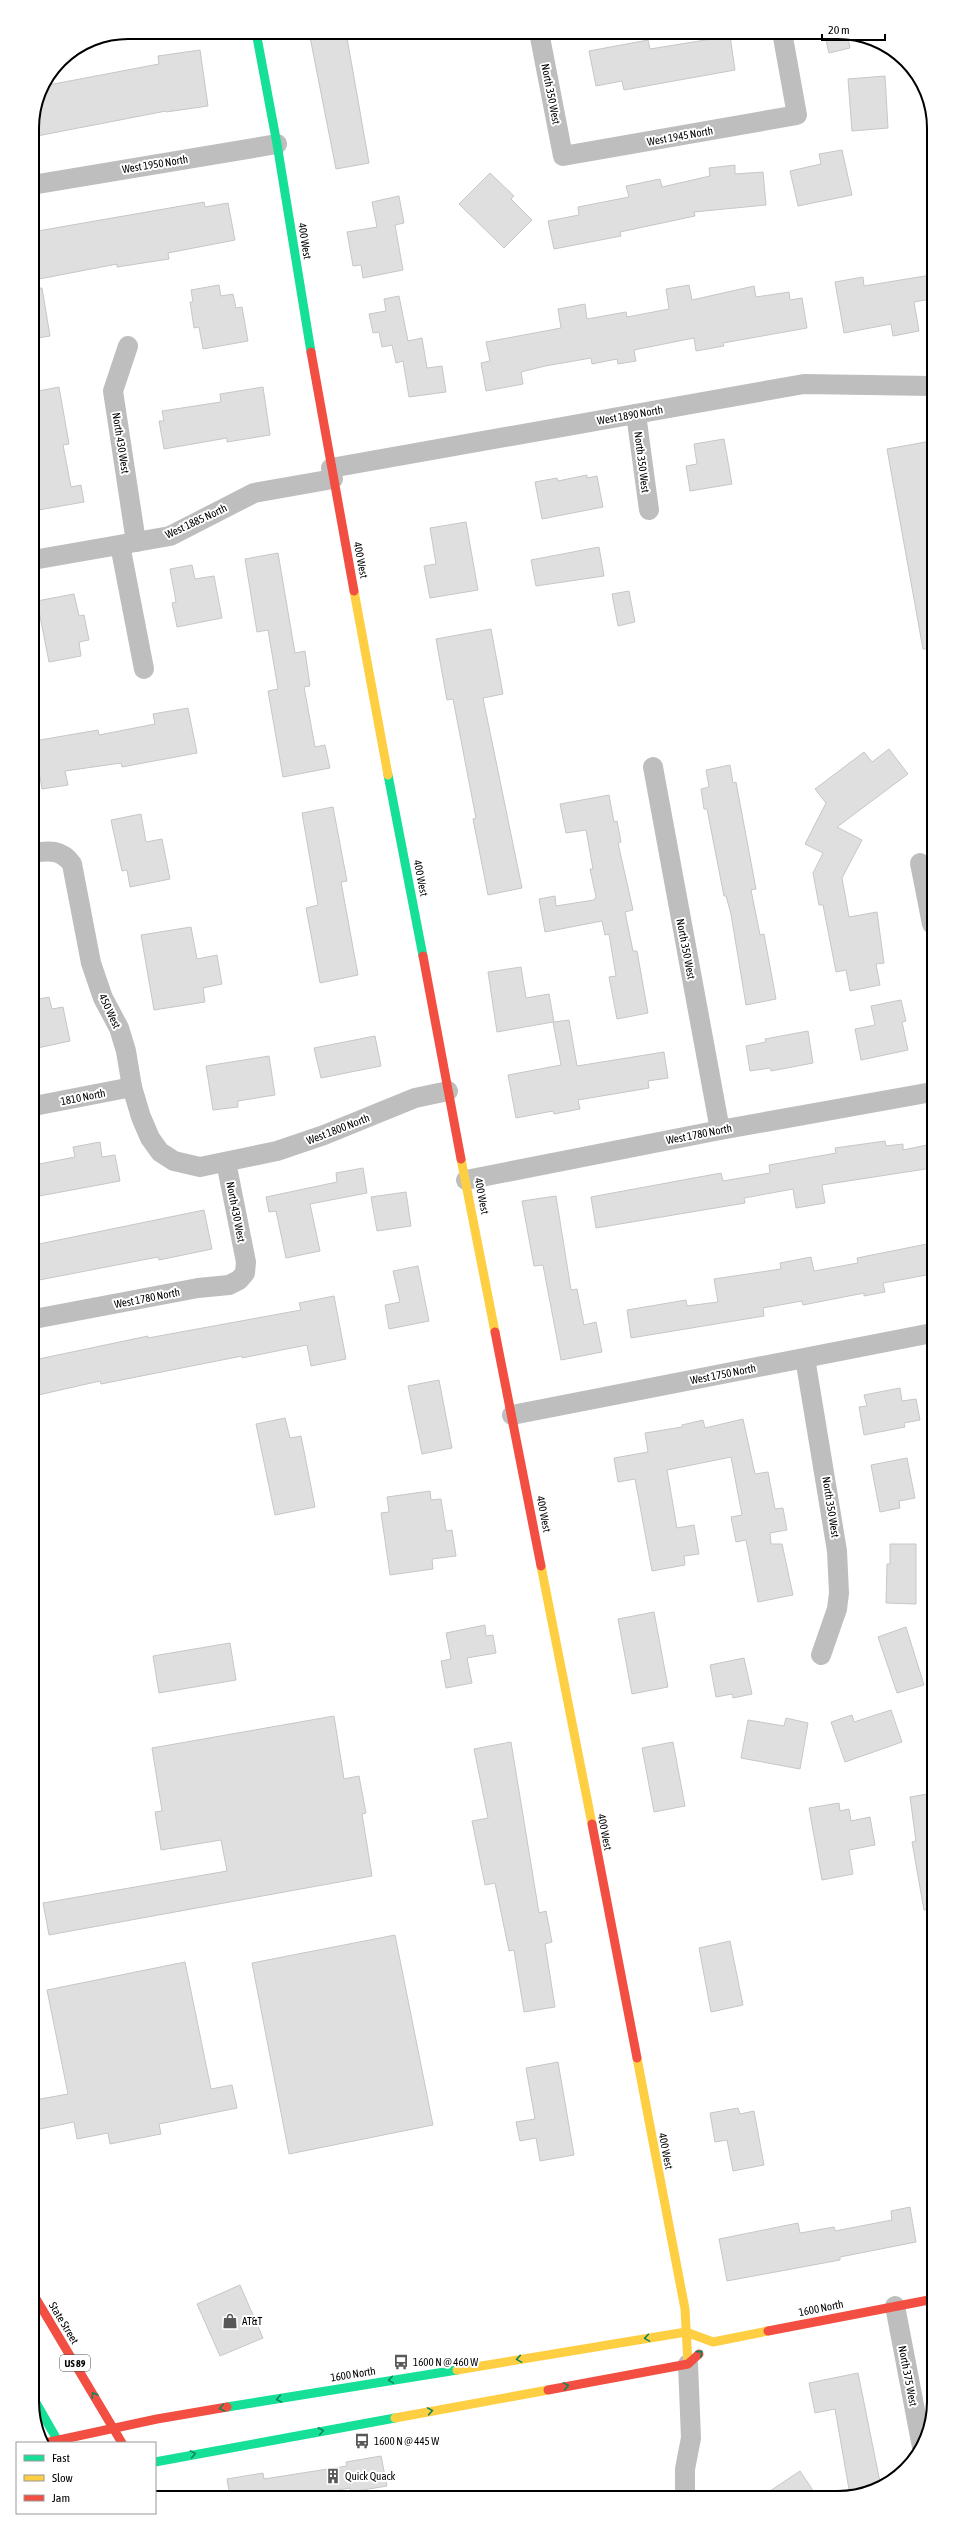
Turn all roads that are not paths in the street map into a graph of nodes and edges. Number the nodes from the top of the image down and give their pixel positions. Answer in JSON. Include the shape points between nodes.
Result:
{"nodes":[{"id":1,"x":257,"y":39,"type":"edge"},
{"id":2,"x":541,"y":39,"type":"edge"},
{"id":3,"x":783,"y":39,"type":"edge"},
{"id":4,"x":277,"y":144,"type":"junction"},
{"id":5,"x":563,"y":156,"type":"joint"},
{"id":6,"x":39,"y":184,"type":"edge"},
{"id":7,"x":128,"y":346,"type":"dead end"},
{"id":8,"x":927,"y":386,"type":"edge"},
{"id":9,"x":636,"y":414,"type":"junction"},
{"id":10,"x":332,"y":473,"type":"junction"},
{"id":11,"x":649,"y":510,"type":"dead end"},
{"id":12,"x":128,"y":544,"type":"junction"},
{"id":13,"x":39,"y":559,"type":"edge"},
{"id":14,"x":144,"y":669,"type":"dead end"},
{"id":15,"x":653,"y":768,"type":"dead end"},
{"id":16,"x":39,"y":852,"type":"edge"},
{"id":17,"x":920,"y":863,"type":"dead end"},
{"id":18,"x":927,"y":899,"type":"edge"},
{"id":19,"x":132,"y":1087,"type":"junction"},
{"id":20,"x":448,"y":1091,"type":"junction"},
{"id":21,"x":927,"y":1093,"type":"edge"},
{"id":22,"x":39,"y":1105,"type":"edge"},
{"id":23,"x":720,"y":1130,"type":"junction"},
{"id":24,"x":160,"y":1152,"type":"joint"},
{"id":25,"x":226,"y":1162,"type":"junction"},
{"id":26,"x":466,"y":1180,"type":"junction"},
{"id":27,"x":246,"y":1262,"type":"joint"},
{"id":28,"x":39,"y":1318,"type":"edge"},
{"id":29,"x":927,"y":1334,"type":"edge"},
{"id":30,"x":805,"y":1358,"type":"junction"},
{"id":31,"x":512,"y":1414,"type":"junction"},
{"id":32,"x":821,"y":1655,"type":"dead end"},
{"id":33,"x":927,"y":2300,"type":"edge"},
{"id":34,"x":39,"y":2304,"type":"edge"},
{"id":35,"x":895,"y":2306,"type":"junction"},
{"id":36,"x":686,"y":2332,"type":"junction"},
{"id":37,"x":713,"y":2342,"type":"junction"},
{"id":38,"x":688,"y":2364,"type":"junction"},
{"id":39,"x":40,"y":2409,"type":"edge"},
{"id":40,"x":114,"y":2429,"type":"junction"},
{"id":41,"x":920,"y":2436,"type":"edge"},
{"id":42,"x":49,"y":2442,"type":"edge"},
{"id":43,"x":59,"y":2442,"type":"edge"},
{"id":44,"x":121,"y":2442,"type":"edge"},
{"id":45,"x":156,"y":2462,"type":"edge"},
{"id":46,"x":685,"y":2491,"type":"edge"}],
"edges":[{"from":1,"to":4,"type":"street","name":"400 West"},
{"from":2,"to":5,"type":"street","name":"North 350 West"},
{"from":3,"to":5,"type":"street","name":"West 1945 North","via":[[797,115]]},
{"from":4,"to":6,"type":"street","name":"West 1950 North"},
{"from":4,"to":10,"type":"street","name":"400 West"},
{"from":7,"to":12,"type":"street","name":"North 430 West","via":[[113,391]]},
{"from":8,"to":9,"type":"street","name":"West 1890 North","via":[[804,384]]},
{"from":9,"to":10,"type":"street","name":"West 1890 North"},
{"from":9,"to":11,"type":"street","name":"North 350 West"},
{"from":10,"to":12,"type":"street","name":"West 1885 North","via":[[254,493],[170,536]]},
{"from":10,"to":20,"type":"street","name":"400 West"},
{"from":12,"to":13,"type":"street","name":"West 1885 North"},
{"from":12,"to":14,"type":"street","name":"North 430 West"},
{"from":15,"to":23,"type":"street","name":"North 350 West"},
{"from":16,"to":19,"type":"street","name":"450 West","via":[[61,853],[72,864],[93,968],[126,1051]]},
{"from":17,"to":18,"type":"street"},
{"from":19,"to":22,"type":"street","name":"1810 North"},
{"from":19,"to":24,"type":"street","name":"450 West","via":[[145,1127]]},
{"from":20,"to":25,"type":"street","name":"West 1800 North","via":[[415,1098],[277,1151]]},
{"from":20,"to":26,"type":"street","name":"400 West"},
{"from":21,"to":23,"type":"street","name":"West 1780 North"},
{"from":23,"to":26,"type":"street","name":"West 1780 North"},
{"from":24,"to":25,"type":"street","name":"West 1800 North","via":[[174,1161],[200,1167]]},
{"from":25,"to":27,"type":"street","name":"North 430 West"},
{"from":26,"to":31,"type":"street","name":"400 West"},
{"from":27,"to":28,"type":"street","name":"West 1780 North","via":[[245,1273],[229,1285],[198,1288]]},
{"from":29,"to":30,"type":"street","name":"West 1750 North"},
{"from":30,"to":31,"type":"street","name":"West 1750 North"},
{"from":30,"to":32,"type":"street","name":"North 350 West","via":[[837,1540],[837,1609]]},
{"from":31,"to":36,"type":"street","name":"400 West","via":[[614,1936],[684,2309]]},
{"from":33,"to":35,"type":"street","name":"1600 North"},
{"from":40,"to":34,"type":"street","name":"State Street","number":"US 89","one_way":true},
{"from":35,"to":37,"type":"street","name":"1600 North"},
{"from":35,"to":41,"type":"street","name":"North 375 West"},
{"from":36,"to":37,"type":"street","name":"1600 North"},
{"from":36,"to":38,"type":"street","name":"400 West"},
{"from":36,"to":40,"type":"street","name":"1600 North","one_way":true,"via":[[158,2419]]},
{"from":38,"to":37,"type":"street","one_way":true},
{"from":45,"to":38,"type":"street","one_way":true},
{"from":38,"to":46,"type":"street","via":[[691,2438],[685,2469]]},
{"from":39,"to":43,"type":"street"},
{"from":40,"to":43,"type":"street","name":"1600 North"},
{"from":40,"to":44,"type":"street","name":"State Street","number":"US 89"},
{"from":42,"to":43,"type":"street","name":"1600 North"}]}
